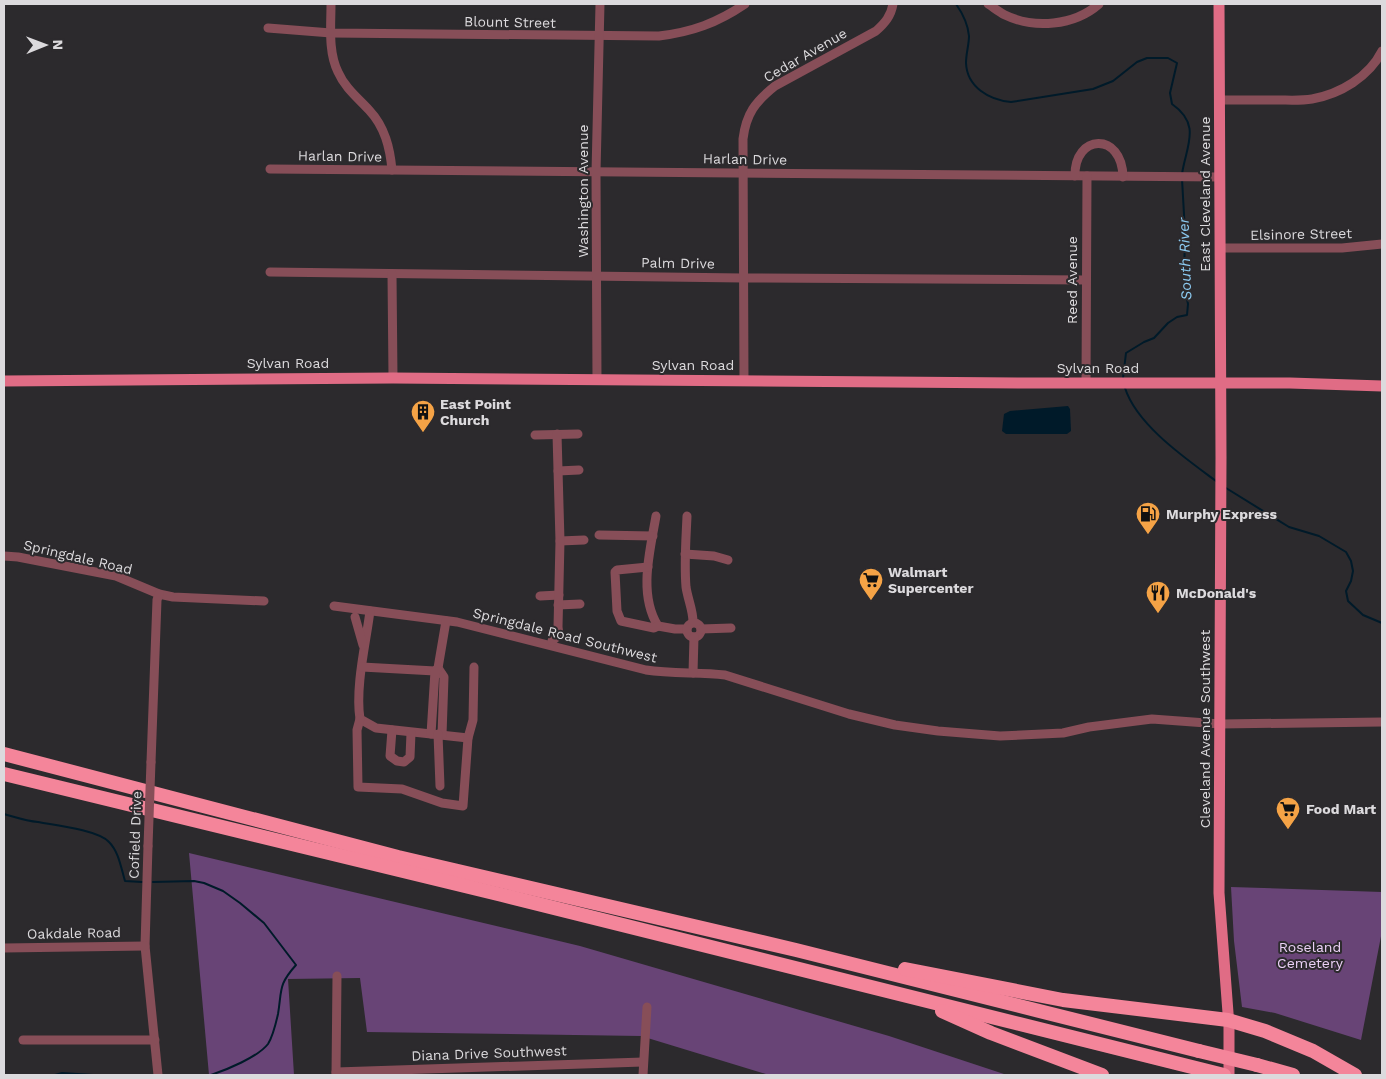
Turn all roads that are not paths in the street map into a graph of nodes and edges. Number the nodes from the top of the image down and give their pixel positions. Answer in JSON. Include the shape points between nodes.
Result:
{"nodes":[{"id":1,"x":331,"y":4,"type":"edge"},
{"id":2,"x":600,"y":4,"type":"edge"},
{"id":3,"x":745,"y":4,"type":"edge"},
{"id":4,"x":893,"y":4,"type":"edge"},
{"id":5,"x":988,"y":4,"type":"edge"},
{"id":6,"x":1098,"y":4,"type":"edge"},
{"id":7,"x":1219,"y":4,"type":"edge"},
{"id":8,"x":734,"y":7,"type":"edge"},
{"id":9,"x":268,"y":28,"type":"dead end"},
{"id":10,"x":331,"y":33,"type":"junction"},
{"id":11,"x":598,"y":37,"type":"junction"},
{"id":12,"x":1382,"y":51,"type":"edge"},
{"id":13,"x":1220,"y":100,"type":"junction"},
{"id":14,"x":270,"y":169,"type":"dead end"},
{"id":15,"x":392,"y":170,"type":"junction"},
{"id":16,"x":596,"y":172,"type":"junction"},
{"id":17,"x":743,"y":173,"type":"junction"},
{"id":18,"x":1075,"y":176,"type":"junction"},
{"id":19,"x":1087,"y":176,"type":"junction"},
{"id":20,"x":1123,"y":177,"type":"junction"},
{"id":21,"x":1220,"y":178,"type":"junction"},
{"id":22,"x":1382,"y":244,"type":"edge"},
{"id":23,"x":1220,"y":248,"type":"junction"},
{"id":24,"x":270,"y":272,"type":"dead end"},
{"id":25,"x":392,"y":274,"type":"junction"},
{"id":26,"x":596,"y":276,"type":"junction"},
{"id":27,"x":743,"y":278,"type":"junction"},
{"id":28,"x":1086,"y":280,"type":"junction"},
{"id":29,"x":393,"y":378,"type":"junction"},
{"id":30,"x":597,"y":379,"type":"junction"},
{"id":31,"x":4,"y":381,"type":"edge"},
{"id":32,"x":744,"y":381,"type":"junction"},
{"id":33,"x":1086,"y":383,"type":"junction"},
{"id":34,"x":1220,"y":383,"type":"junction"},
{"id":35,"x":1382,"y":386,"type":"edge"},
{"id":36,"x":557,"y":434,"type":"junction"},
{"id":37,"x":578,"y":434,"type":"dead end"},
{"id":38,"x":535,"y":435,"type":"dead end"},
{"id":39,"x":579,"y":470,"type":"dead end"},
{"id":40,"x":558,"y":471,"type":"junction"},
{"id":41,"x":656,"y":516,"type":"dead end"},
{"id":42,"x":687,"y":516,"type":"dead end"},
{"id":43,"x":599,"y":535,"type":"dead end"},
{"id":44,"x":653,"y":536,"type":"junction"},
{"id":45,"x":584,"y":540,"type":"dead end"},
{"id":46,"x":560,"y":541,"type":"junction"},
{"id":47,"x":685,"y":554,"type":"junction"},
{"id":48,"x":4,"y":556,"type":"edge"},
{"id":49,"x":728,"y":560,"type":"dead end"},
{"id":50,"x":648,"y":567,"type":"junction"},
{"id":51,"x":159,"y":594,"type":"junction"},
{"id":52,"x":540,"y":596,"type":"dead end"},
{"id":53,"x":558,"y":600,"type":"junction"},
{"id":54,"x":264,"y":601,"type":"dead end"},
{"id":55,"x":580,"y":604,"type":"dead end"},
{"id":56,"x":334,"y":606,"type":"dead end"},
{"id":57,"x":370,"y":611,"type":"junction"},
{"id":58,"x":355,"y":618,"type":"dead end"},
{"id":59,"x":446,"y":621,"type":"junction"},
{"id":60,"x":658,"y":626,"type":"junction"},
{"id":61,"x":690,"y":626,"type":"junction"},
{"id":62,"x":731,"y":628,"type":"dead end"},
{"id":63,"x":701,"y":629,"type":"junction"},
{"id":64,"x":694,"y":637,"type":"junction"},
{"id":65,"x":551,"y":644,"type":"junction"},
{"id":66,"x":364,"y":648,"type":"junction"},
{"id":67,"x":362,"y":667,"type":"junction"},
{"id":68,"x":474,"y":667,"type":"dead end"},
{"id":69,"x":436,"y":669,"type":"junction"},
{"id":70,"x":693,"y":673,"type":"junction"},
{"id":71,"x":360,"y":719,"type":"junction"},
{"id":72,"x":1382,"y":722,"type":"edge"},
{"id":73,"x":1220,"y":724,"type":"junction"},
{"id":74,"x":392,"y":730,"type":"junction"},
{"id":75,"x":411,"y":733,"type":"junction"},
{"id":76,"x":437,"y":734,"type":"junction"},
{"id":77,"x":468,"y":738,"type":"junction"},
{"id":78,"x":4,"y":754,"type":"edge"},
{"id":79,"x":4,"y":774,"type":"edge"},
{"id":80,"x":440,"y":786,"type":"dead end"},
{"id":81,"x":145,"y":946,"type":"junction"},
{"id":82,"x":4,"y":948,"type":"edge"},
{"id":83,"x":796,"y":950,"type":"junction"},
{"id":84,"x":337,"y":976,"type":"dead end"},
{"id":85,"x":917,"y":998,"type":"junction"},
{"id":86,"x":647,"y":1007,"type":"dead end"},
{"id":87,"x":1228,"y":1020,"type":"junction"},
{"id":88,"x":23,"y":1040,"type":"dead end"},
{"id":89,"x":155,"y":1040,"type":"junction"},
{"id":90,"x":643,"y":1062,"type":"junction"},
{"id":91,"x":336,"y":1074,"type":"edge"},
{"id":92,"x":158,"y":1075,"type":"edge"},
{"id":93,"x":643,"y":1075,"type":"edge"},
{"id":94,"x":1102,"y":1075,"type":"edge"},
{"id":95,"x":1224,"y":1075,"type":"edge"},
{"id":96,"x":1229,"y":1075,"type":"edge"},
{"id":97,"x":1293,"y":1075,"type":"edge"},
{"id":98,"x":1355,"y":1075,"type":"edge"}],
"edges":[{"from":1,"to":10,"type":"street"},
{"from":2,"to":11,"type":"street","name":"Washington Avenue"},
{"from":3,"to":8,"type":"street","name":"Blount Street"},
{"from":4,"to":17,"type":"street","name":"Cedar Avenue","via":[[888,18],[876,31],[775,86],[760,98],[744,127]]},
{"from":5,"to":6,"type":"street","via":[[1004,14],[1041,24],[1080,16]]},
{"from":7,"to":13,"type":"main road","name":"East Cleveland Avenue"},
{"from":8,"to":11,"type":"street","name":"Blount Street","via":[[710,24],[682,33]]},
{"from":9,"to":10,"type":"street","name":"Blount Street"},
{"from":10,"to":11,"type":"street","name":"Blount Street"},
{"from":10,"to":15,"type":"street","via":[[337,72],[382,127],[390,148]]},
{"from":11,"to":16,"type":"street","name":"Washington Avenue"},
{"from":12,"to":13,"type":"street","via":[[1364,76],[1312,99]]},
{"from":13,"to":21,"type":"main road","name":"East Cleveland Avenue"},
{"from":14,"to":15,"type":"street","name":"Harlan Drive"},
{"from":15,"to":16,"type":"street","name":"Harlan Drive"},
{"from":16,"to":17,"type":"street","name":"Harlan Drive"},
{"from":16,"to":26,"type":"street","name":"Washington Avenue"},
{"from":17,"to":18,"type":"street","name":"Harlan Drive"},
{"from":17,"to":27,"type":"street","name":"Cedar Avenue"},
{"from":18,"to":19,"type":"street","name":"Harlan Drive"},
{"from":18,"to":20,"type":"street","via":[[1080,153],[1101,144],[1119,155]]},
{"from":19,"to":20,"type":"street","name":"Harlan Drive"},
{"from":19,"to":28,"type":"street","name":"Reed Avenue"},
{"from":20,"to":21,"type":"street","name":"Harlan Drive"},
{"from":21,"to":23,"type":"main road","name":"East Cleveland Avenue"},
{"from":22,"to":23,"type":"street","name":"Elsinore Street","via":[[1342,248]]},
{"from":23,"to":34,"type":"main road","name":"East Cleveland Avenue"},
{"from":24,"to":25,"type":"street","name":"Palm Drive"},
{"from":25,"to":26,"type":"street","name":"Palm Drive"},
{"from":25,"to":29,"type":"street"},
{"from":26,"to":27,"type":"street","name":"Palm Drive"},
{"from":26,"to":30,"type":"street","name":"Washington Avenue"},
{"from":27,"to":28,"type":"street","name":"Palm Drive"},
{"from":27,"to":32,"type":"street","name":"Cedar Avenue"},
{"from":28,"to":33,"type":"street","name":"Reed Avenue"},
{"from":29,"to":30,"type":"main road","name":"Sylvan Road"},
{"from":29,"to":31,"type":"main road","name":"Sylvan Road"},
{"from":30,"to":32,"type":"main road","name":"Sylvan Road"},
{"from":32,"to":33,"type":"main road","name":"Sylvan Road"},
{"from":33,"to":34,"type":"main road","name":"Sylvan Road"},
{"from":34,"to":35,"type":"main road","name":"Sylvan Road"},
{"from":34,"to":73,"type":"main road","name":"Cleveland Avenue Southwest"},
{"from":36,"to":37,"type":"street"},
{"from":36,"to":38,"type":"street"},
{"from":36,"to":40,"type":"street"},
{"from":39,"to":40,"type":"street"},
{"from":40,"to":46,"type":"street"},
{"from":41,"to":44,"type":"street"},
{"from":42,"to":47,"type":"street"},
{"from":43,"to":44,"type":"street"},
{"from":44,"to":50,"type":"street"},
{"from":45,"to":46,"type":"street"},
{"from":46,"to":53,"type":"street"},
{"from":47,"to":49,"type":"street"},
{"from":47,"to":61,"type":"street","via":[[687,591],[693,614]]},
{"from":48,"to":51,"type":"street","name":"Springdale Road","via":[[116,576]]},
{"from":50,"to":60,"type":"street","via":[[648,598]]},
{"from":50,"to":60,"type":"street","via":[[615,572],[617,611],[621,621],[654,628]]},
{"from":51,"to":54,"type":"street","name":"Springdale Road"},
{"from":51,"to":81,"type":"street","name":"Cofield Drive","bridge":true},
{"from":52,"to":53,"type":"street"},
{"from":53,"to":55,"type":"street"},
{"from":53,"to":65,"type":"street","via":[[558,628],[552,631]]},
{"from":56,"to":57,"type":"street","name":"Springdale Road Southwest"},
{"from":57,"to":59,"type":"street","name":"Springdale Road Southwest"},
{"from":57,"to":66,"type":"street"},
{"from":58,"to":66,"type":"street"},
{"from":59,"to":65,"type":"street","name":"Springdale Road Southwest"},
{"from":59,"to":69,"type":"street"},
{"from":60,"to":61,"type":"street","via":[[675,629]]},
{"from":61,"to":63,"type":"street","via":[[698,623]]},
{"from":61,"to":64,"type":"street","via":[[690,636]]},
{"from":62,"to":63,"type":"street"},
{"from":63,"to":64,"type":"street"},
{"from":64,"to":70,"type":"street"},
{"from":65,"to":70,"type":"street","name":"Springdale Road Southwest","via":[[646,670]]},
{"from":66,"to":67,"type":"street"},
{"from":67,"to":69,"type":"street"},
{"from":67,"to":71,"type":"street"},
{"from":68,"to":77,"type":"street","via":[[473,720]]},
{"from":69,"to":76,"type":"street","via":[[444,678]]},
{"from":70,"to":73,"type":"street","name":"Springdale Road Southwest","via":[[725,675],[848,714],[938,731],[1000,736],[1063,733],[1152,720]]},
{"from":71,"to":74,"type":"street","via":[[376,728]]},
{"from":71,"to":77,"type":"street","via":[[357,730],[358,787],[402,789],[442,803],[461,806],[464,803]]},
{"from":72,"to":73,"type":"street","name":"Springdale Road Southwest"},
{"from":73,"to":87,"type":"main road","name":"Cleveland Avenue Southwest","via":[[1219,893]]},
{"from":74,"to":75,"type":"street"},
{"from":74,"to":75,"type":"street","via":[[390,756],[397,761],[404,762],[410,757]]},
{"from":75,"to":76,"type":"street"},
{"from":76,"to":77,"type":"street"},
{"from":76,"to":80,"type":"street"},
{"from":78,"to":83,"type":"highway","via":[[398,857]]},
{"from":79,"to":85,"type":"highway"},
{"from":81,"to":82,"type":"street","name":"Oakdale Road"},
{"from":81,"to":89,"type":"street","name":"Cofield Drive"},
{"from":83,"to":87,"type":"highway","via":[[1063,1000]]},
{"from":83,"to":97,"type":"highway","bridge":true},
{"from":84,"to":91,"type":"street"},
{"from":85,"to":94,"type":"highway","via":[[992,1033]]},
{"from":85,"to":95,"type":"highway"},
{"from":86,"to":90,"type":"street"},
{"from":87,"to":96,"type":"main road","name":"Cleveland Avenue Southwest"},
{"from":87,"to":98,"type":"highway","via":[[1313,1051]]},
{"from":88,"to":89,"type":"street"},
{"from":89,"to":92,"type":"street","name":"Cofield Drive"},
{"from":90,"to":91,"type":"street","name":"Diana Drive Southwest"},
{"from":90,"to":93,"type":"street"}]}
